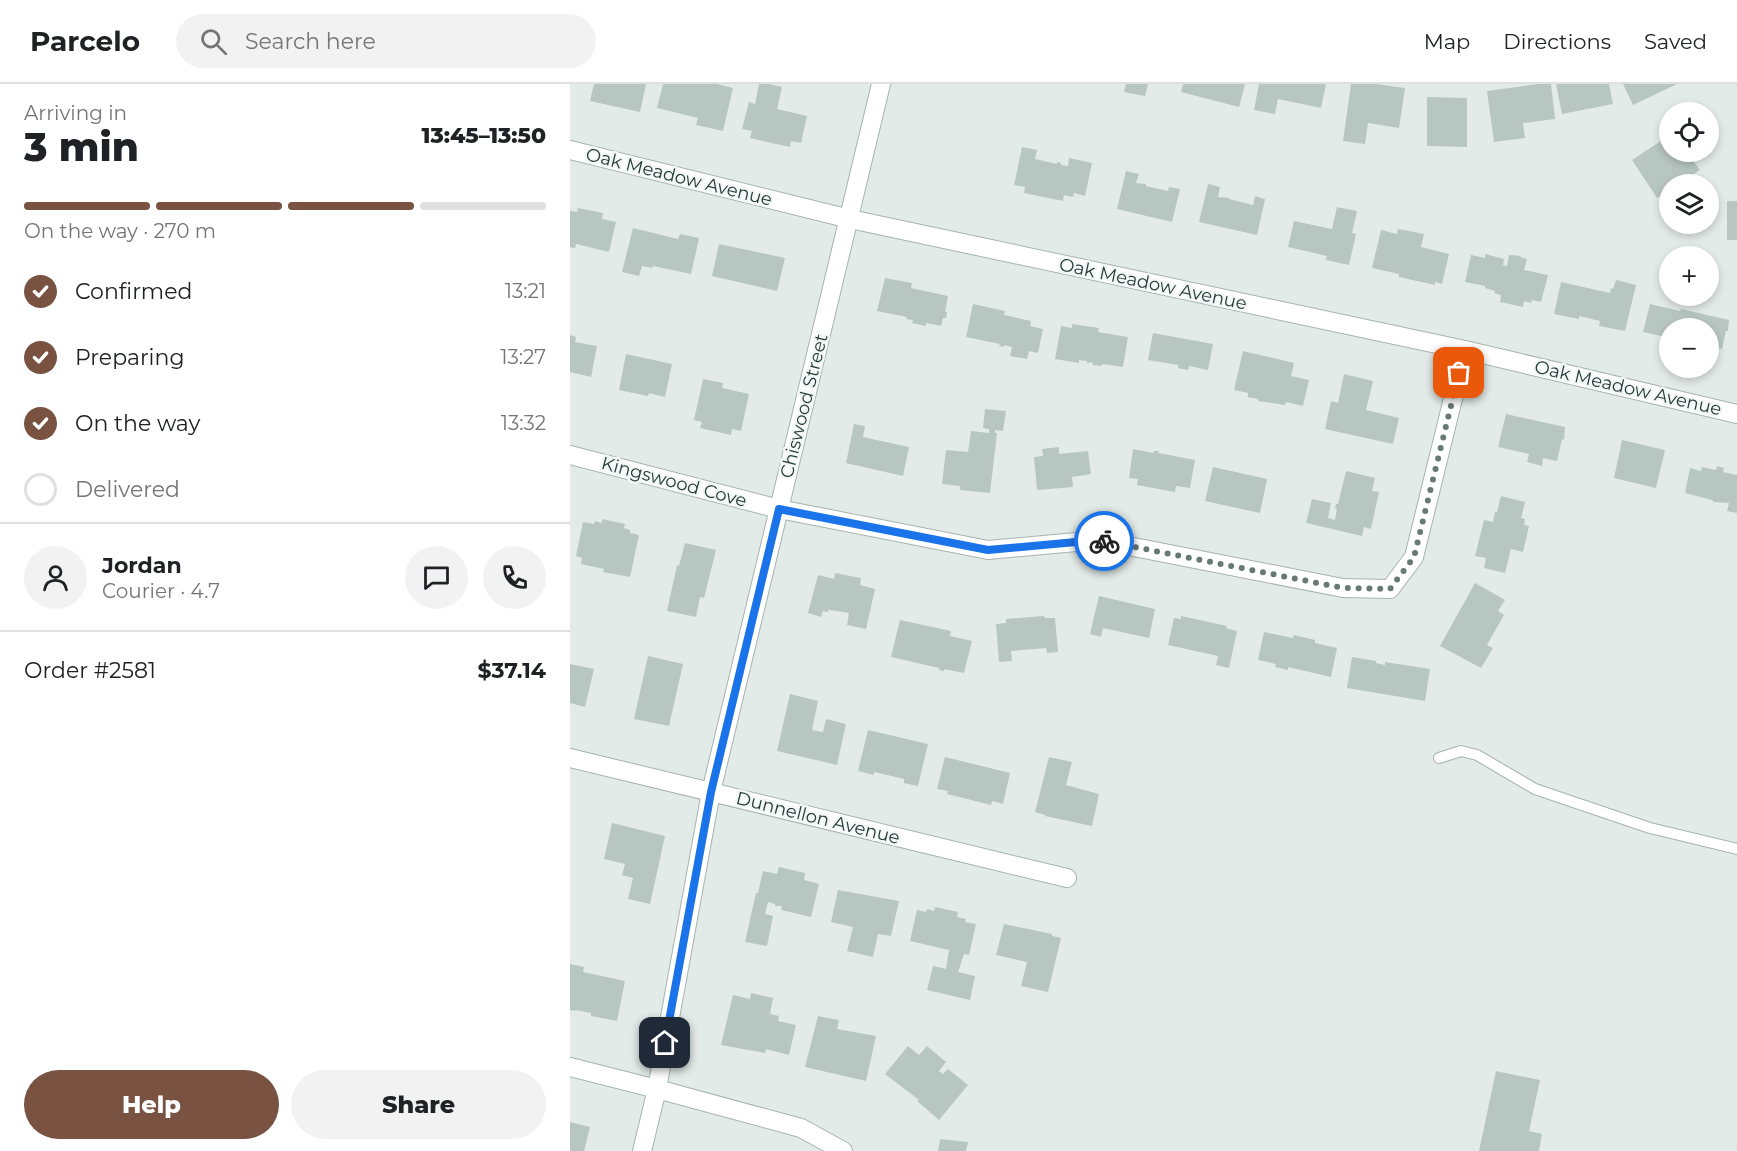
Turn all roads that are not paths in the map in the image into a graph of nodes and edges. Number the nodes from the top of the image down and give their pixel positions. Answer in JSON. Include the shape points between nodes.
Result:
{"nodes":[{"id":1,"x":881,"y":84,"type":"edge"},
{"id":2,"x":570,"y":150,"type":"edge"},
{"id":3,"x":850,"y":219,"type":"junction"},
{"id":4,"x":1465,"y":350,"type":"junction"},
{"id":5,"x":1737,"y":414,"type":"edge"},
{"id":6,"x":570,"y":455,"type":"edge"},
{"id":7,"x":779,"y":509,"type":"junction"},
{"id":8,"x":570,"y":758,"type":"edge"},
{"id":9,"x":1438,"y":758,"type":"dead end"},
{"id":10,"x":711,"y":792,"type":"junction"},
{"id":11,"x":1737,"y":849,"type":"edge"},
{"id":12,"x":1067,"y":878,"type":"dead end"},
{"id":13,"x":570,"y":1067,"type":"edge"},
{"id":14,"x":657,"y":1089,"type":"junction"},
{"id":15,"x":642,"y":1151,"type":"edge"},
{"id":16,"x":843,"y":1151,"type":"edge"}],
"edges":[{"from":1,"to":3,"type":"street","name":"Chiswood Street"},
{"from":2,"to":3,"type":"street","name":"Oak Meadow Avenue"},
{"from":3,"to":4,"type":"street","name":"Oak Meadow Avenue"},
{"from":3,"to":7,"type":"street","name":"Chiswood Street"},
{"from":4,"to":5,"type":"street","name":"Oak Meadow Avenue"},
{"from":4,"to":7,"type":"street","name":"Kingswood Cove","via":[[1414,557],[1390,589],[1343,588],[1098,540],[988,550]]},
{"from":6,"to":7,"type":"street","name":"Kingswood Cove"},
{"from":7,"to":10,"type":"street","name":"Chiswood Street"},
{"from":8,"to":10,"type":"street","name":"Dunnellon Avenue"},
{"from":9,"to":11,"type":"lane","via":[[1461,751],[1478,755],[1535,789],[1650,828]]},
{"from":10,"to":12,"type":"street","name":"Dunnellon Avenue"},
{"from":10,"to":14,"type":"street","name":"Chiswood Street"},
{"from":13,"to":14,"type":"street"},
{"from":14,"to":15,"type":"street","name":"Chiswood Street"},
{"from":14,"to":16,"type":"street","via":[[801,1128]]}]}
